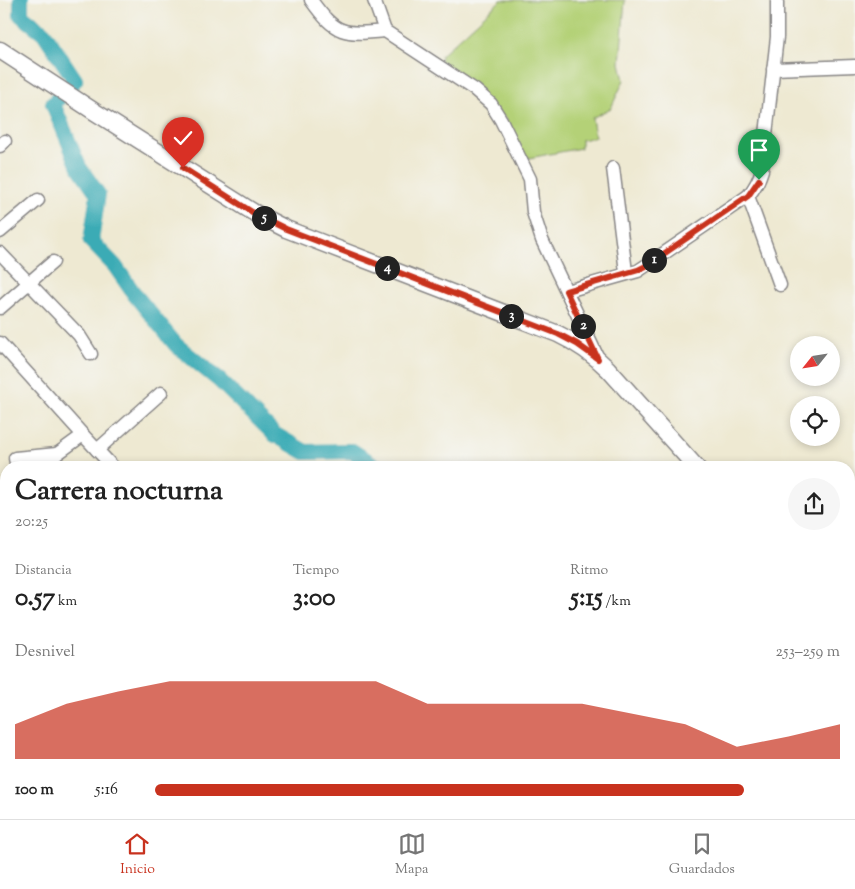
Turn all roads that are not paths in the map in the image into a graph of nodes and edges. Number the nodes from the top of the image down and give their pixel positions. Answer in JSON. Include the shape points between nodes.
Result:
{"nodes":[{"id":1,"x":311,"y":0,"type":"edge"},
{"id":2,"x":374,"y":0,"type":"edge"},
{"id":3,"x":776,"y":0,"type":"edge"},
{"id":4,"x":385,"y":31,"type":"junction"},
{"id":5,"x":0,"y":50,"type":"edge"},
{"id":6,"x":855,"y":66,"type":"edge"},
{"id":7,"x":773,"y":69,"type":"junction"},
{"id":8,"x":613,"y":168,"type":"dead end"},
{"id":9,"x":748,"y":196,"type":"junction"},
{"id":10,"x":38,"y":200,"type":"dead end"},
{"id":11,"x":0,"y":232,"type":"edge"},
{"id":12,"x":0,"y":252,"type":"edge"},
{"id":13,"x":53,"y":262,"type":"dead end"},
{"id":14,"x":626,"y":272,"type":"junction"},
{"id":15,"x":29,"y":283,"type":"junction"},
{"id":16,"x":780,"y":285,"type":"dead end"},
{"id":17,"x":566,"y":291,"type":"junction"},
{"id":18,"x":0,"y":308,"type":"edge"},
{"id":19,"x":0,"y":344,"type":"edge"},
{"id":20,"x":91,"y":354,"type":"dead end"},
{"id":21,"x":598,"y":359,"type":"junction"},
{"id":22,"x":161,"y":393,"type":"dead end"},
{"id":23,"x":83,"y":435,"type":"junction"},
{"id":24,"x":97,"y":450,"type":"junction"},
{"id":25,"x":57,"y":454,"type":"junction"},
{"id":26,"x":16,"y":461,"type":"edge"},
{"id":27,"x":50,"y":461,"type":"edge"},
{"id":28,"x":108,"y":461,"type":"edge"},
{"id":29,"x":691,"y":461,"type":"edge"}],
"edges":[{"from":1,"to":4,"type":"street","via":[[339,30],[356,34]]},
{"from":2,"to":4,"type":"street"},
{"from":3,"to":7,"type":"street","via":[[777,37]]},
{"from":4,"to":17,"type":"street","via":[[491,104],[530,179],[533,212]]},
{"from":5,"to":21,"type":"main road","via":[[252,212],[286,229],[558,334]]},
{"from":6,"to":7,"type":"street"},
{"from":7,"to":9,"type":"street","via":[[762,170]]},
{"from":8,"to":14,"type":"street"},
{"from":9,"to":14,"type":"street","via":[[646,266]]},
{"from":9,"to":16,"type":"street"},
{"from":10,"to":11,"type":"street"},
{"from":12,"to":15,"type":"street"},
{"from":13,"to":15,"type":"street"},
{"from":14,"to":17,"type":"street"},
{"from":15,"to":18,"type":"street"},
{"from":15,"to":20,"type":"street","via":[[79,335]]},
{"from":17,"to":21,"type":"street"},
{"from":19,"to":23,"type":"street"},
{"from":21,"to":29,"type":"main road"},
{"from":22,"to":24,"type":"street"},
{"from":23,"to":24,"type":"street"},
{"from":23,"to":25,"type":"street"},
{"from":24,"to":28,"type":"street"},
{"from":25,"to":26,"type":"street","via":[[15,458]]},
{"from":25,"to":27,"type":"street"}]}
